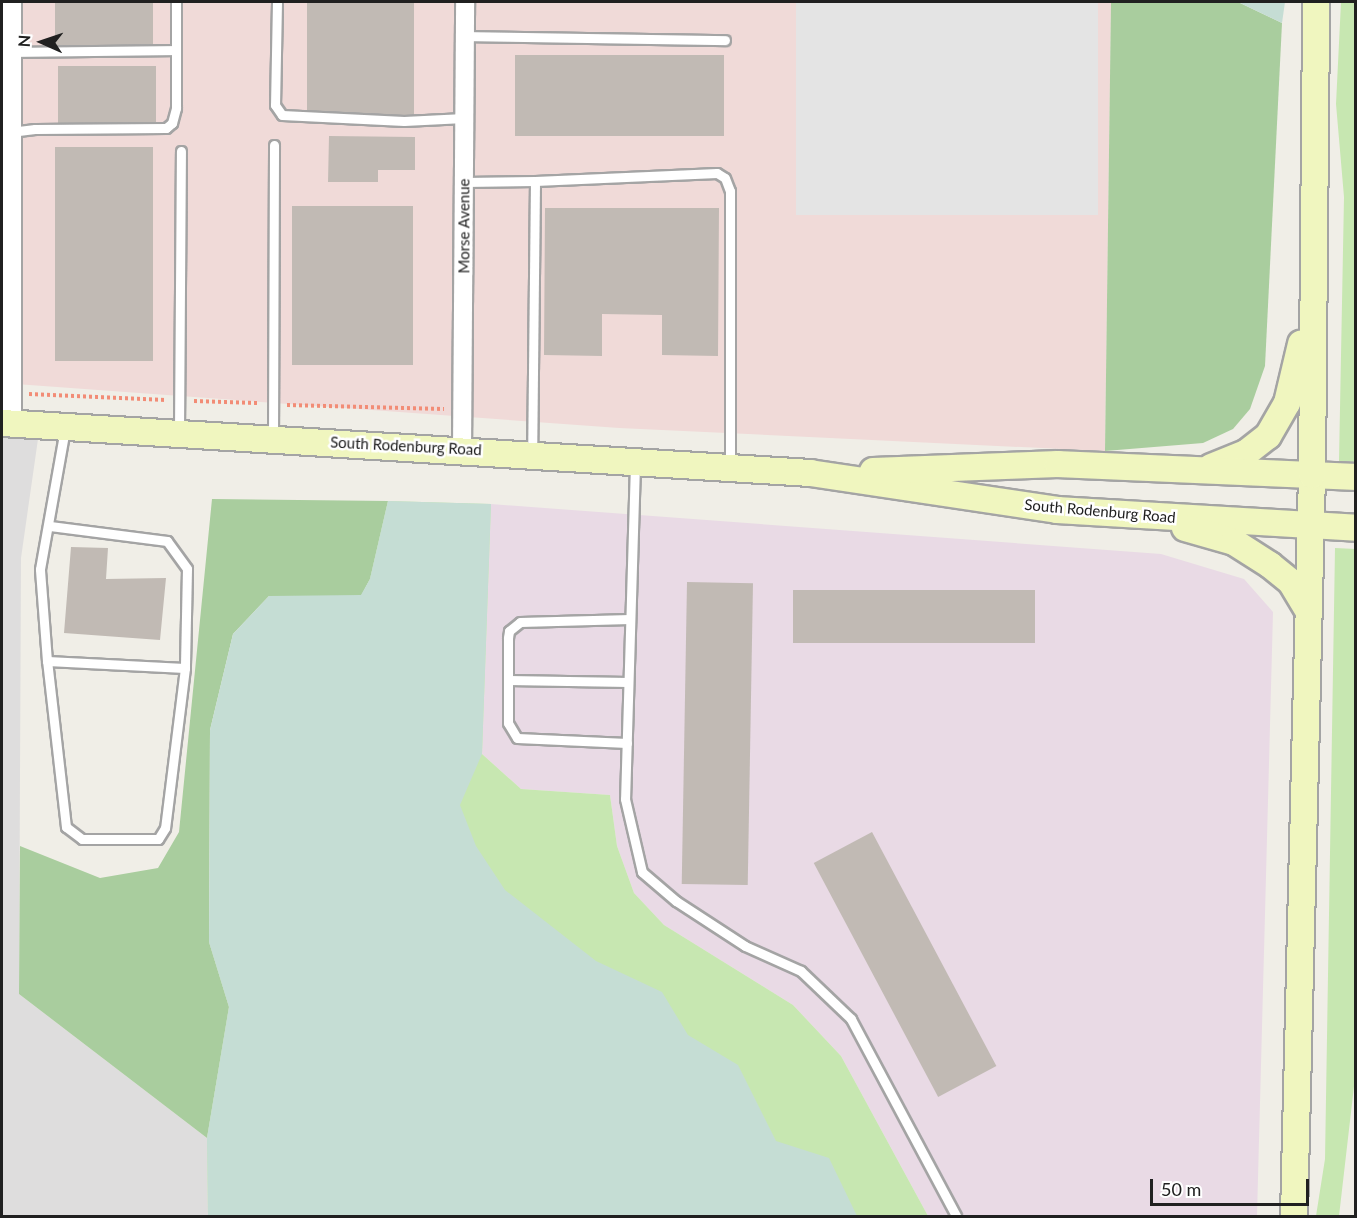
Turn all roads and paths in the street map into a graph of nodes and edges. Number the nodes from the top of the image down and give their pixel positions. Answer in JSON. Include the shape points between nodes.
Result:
{"nodes":[{"id":1,"x":12,"y":2,"type":"edge"},
{"id":2,"x":176,"y":2,"type":"edge"},
{"id":3,"x":277,"y":2,"type":"edge"},
{"id":4,"x":465,"y":2,"type":"edge"},
{"id":5,"x":1316,"y":2,"type":"edge"},
{"id":6,"x":465,"y":36,"type":"junction"},
{"id":7,"x":725,"y":40,"type":"dead end"},
{"id":8,"x":176,"y":50,"type":"junction"},
{"id":9,"x":12,"y":52,"type":"junction"},
{"id":10,"x":7,"y":96,"type":"edge"},
{"id":11,"x":464,"y":118,"type":"junction"},
{"id":12,"x":7,"y":133,"type":"edge"},
{"id":13,"x":273,"y":145,"type":"dead end"},
{"id":14,"x":181,"y":151,"type":"dead end"},
{"id":15,"x":535,"y":181,"type":"junction"},
{"id":16,"x":464,"y":182,"type":"junction"},
{"id":17,"x":7,"y":279,"type":"edge"},
{"id":18,"x":1312,"y":300,"type":"junction"},
{"id":19,"x":12,"y":393,"type":"junction"},
{"id":20,"x":180,"y":400,"type":"junction"},
{"id":21,"x":273,"y":404,"type":"junction"},
{"id":22,"x":463,"y":409,"type":"junction"},
{"id":23,"x":7,"y":423,"type":"edge"},
{"id":24,"x":65,"y":427,"type":"junction"},
{"id":25,"x":179,"y":433,"type":"junction"},
{"id":26,"x":273,"y":439,"type":"junction"},
{"id":27,"x":462,"y":450,"type":"junction"},
{"id":28,"x":532,"y":454,"type":"junction"},
{"id":29,"x":635,"y":461,"type":"junction"},
{"id":30,"x":730,"y":468,"type":"junction"},
{"id":31,"x":1205,"y":470,"type":"junction"},
{"id":32,"x":810,"y":473,"type":"junction"},
{"id":33,"x":1312,"y":475,"type":"junction"},
{"id":34,"x":1356,"y":477,"type":"edge"},
{"id":35,"x":1141,"y":515,"type":"junction"},
{"id":36,"x":50,"y":526,"type":"junction"},
{"id":37,"x":1311,"y":526,"type":"junction"},
{"id":38,"x":1356,"y":528,"type":"edge"},
{"id":39,"x":1308,"y":610,"type":"junction"},
{"id":40,"x":630,"y":619,"type":"junction"},
{"id":41,"x":47,"y":662,"type":"junction"},
{"id":42,"x":185,"y":668,"type":"junction"},
{"id":43,"x":508,"y":680,"type":"junction"},
{"id":44,"x":628,"y":682,"type":"junction"},
{"id":45,"x":627,"y":743,"type":"junction"},
{"id":46,"x":956,"y":1216,"type":"edge"},
{"id":47,"x":1294,"y":1216,"type":"edge"}],
"edges":[{"from":1,"to":9,"type":"street"},
{"from":2,"to":8,"type":"lane"},
{"from":3,"to":11,"type":"lane","via":[[275,105],[282,115],[404,121]]},
{"from":4,"to":6,"type":"street","name":"Morse Avenue"},
{"from":5,"to":18,"type":"street"},
{"from":6,"to":7,"type":"lane"},
{"from":6,"to":11,"type":"street","name":"Morse Avenue"},
{"from":8,"to":9,"type":"lane"},
{"from":8,"to":12,"type":"lane","via":[[176,108],[172,123],[166,128],[35,129]]},
{"from":9,"to":10,"type":"street"},
{"from":10,"to":12,"type":"street"},
{"from":11,"to":16,"type":"street","name":"Morse Avenue"},
{"from":12,"to":17,"type":"street"},
{"from":13,"to":21,"type":"lane"},
{"from":14,"to":20,"type":"lane"},
{"from":15,"to":16,"type":"lane"},
{"from":15,"to":28,"type":"lane"},
{"from":15,"to":30,"type":"lane","via":[[717,173],[725,178],[730,191]]},
{"from":16,"to":22,"type":"street","name":"Morse Avenue"},
{"from":17,"to":19,"type":"street"},
{"from":18,"to":31,"type":"street","via":[[1287,403],[1268,436],[1246,453]]},
{"from":18,"to":33,"type":"street"},
{"from":19,"to":20,"type":"path"},
{"from":19,"to":23,"type":"street"},
{"from":20,"to":21,"type":"path"},
{"from":20,"to":25,"type":"lane"},
{"from":21,"to":22,"type":"path"},
{"from":21,"to":26,"type":"lane"},
{"from":22,"to":27,"type":"street","name":"Morse Avenue"},
{"from":23,"to":24,"type":"street","name":"South Rodenburg Road"},
{"from":24,"to":25,"type":"street","name":"South Rodenburg Road"},
{"from":24,"to":36,"type":"lane"},
{"from":25,"to":26,"type":"street","name":"South Rodenburg Road"},
{"from":26,"to":27,"type":"street","name":"South Rodenburg Road"},
{"from":27,"to":28,"type":"street","name":"South Rodenburg Road"},
{"from":28,"to":29,"type":"street","name":"South Rodenburg Road"},
{"from":29,"to":30,"type":"street","name":"South Rodenburg Road"},
{"from":29,"to":40,"type":"lane"},
{"from":30,"to":32,"type":"street","name":"South Rodenburg Road"},
{"from":31,"to":32,"type":"street","name":"South Rodenburg Road","via":[[1058,464]]},
{"from":31,"to":33,"type":"street","name":"South Rodenburg Road"},
{"from":32,"to":35,"type":"street","name":"South Rodenburg Road","via":[[1057,510]]},
{"from":33,"to":34,"type":"street","name":"South Rodenburg Road"},
{"from":33,"to":37,"type":"street"},
{"from":35,"to":37,"type":"street","name":"South Rodenburg Road"},
{"from":35,"to":39,"type":"street","via":[[1234,542],[1291,582]]},
{"from":36,"to":41,"type":"lane","via":[[40,569]]},
{"from":36,"to":42,"type":"lane","via":[[167,541],[187,569]]},
{"from":37,"to":38,"type":"street","name":"South Rodenburg Road"},
{"from":37,"to":39,"type":"street"},
{"from":39,"to":47,"type":"street"},
{"from":40,"to":43,"type":"lane","via":[[513,626],[509,631]]},
{"from":40,"to":44,"type":"lane"},
{"from":41,"to":42,"type":"lane"},
{"from":41,"to":42,"type":"lane","via":[[66,827],[82,839],[158,839],[165,828]]},
{"from":43,"to":44,"type":"lane"},
{"from":43,"to":45,"type":"lane","via":[[508,723],[517,738]]},
{"from":44,"to":45,"type":"lane"},
{"from":45,"to":46,"type":"lane","via":[[625,799],[642,872],[676,902],[745,946],[801,971],[851,1020]]}]}
